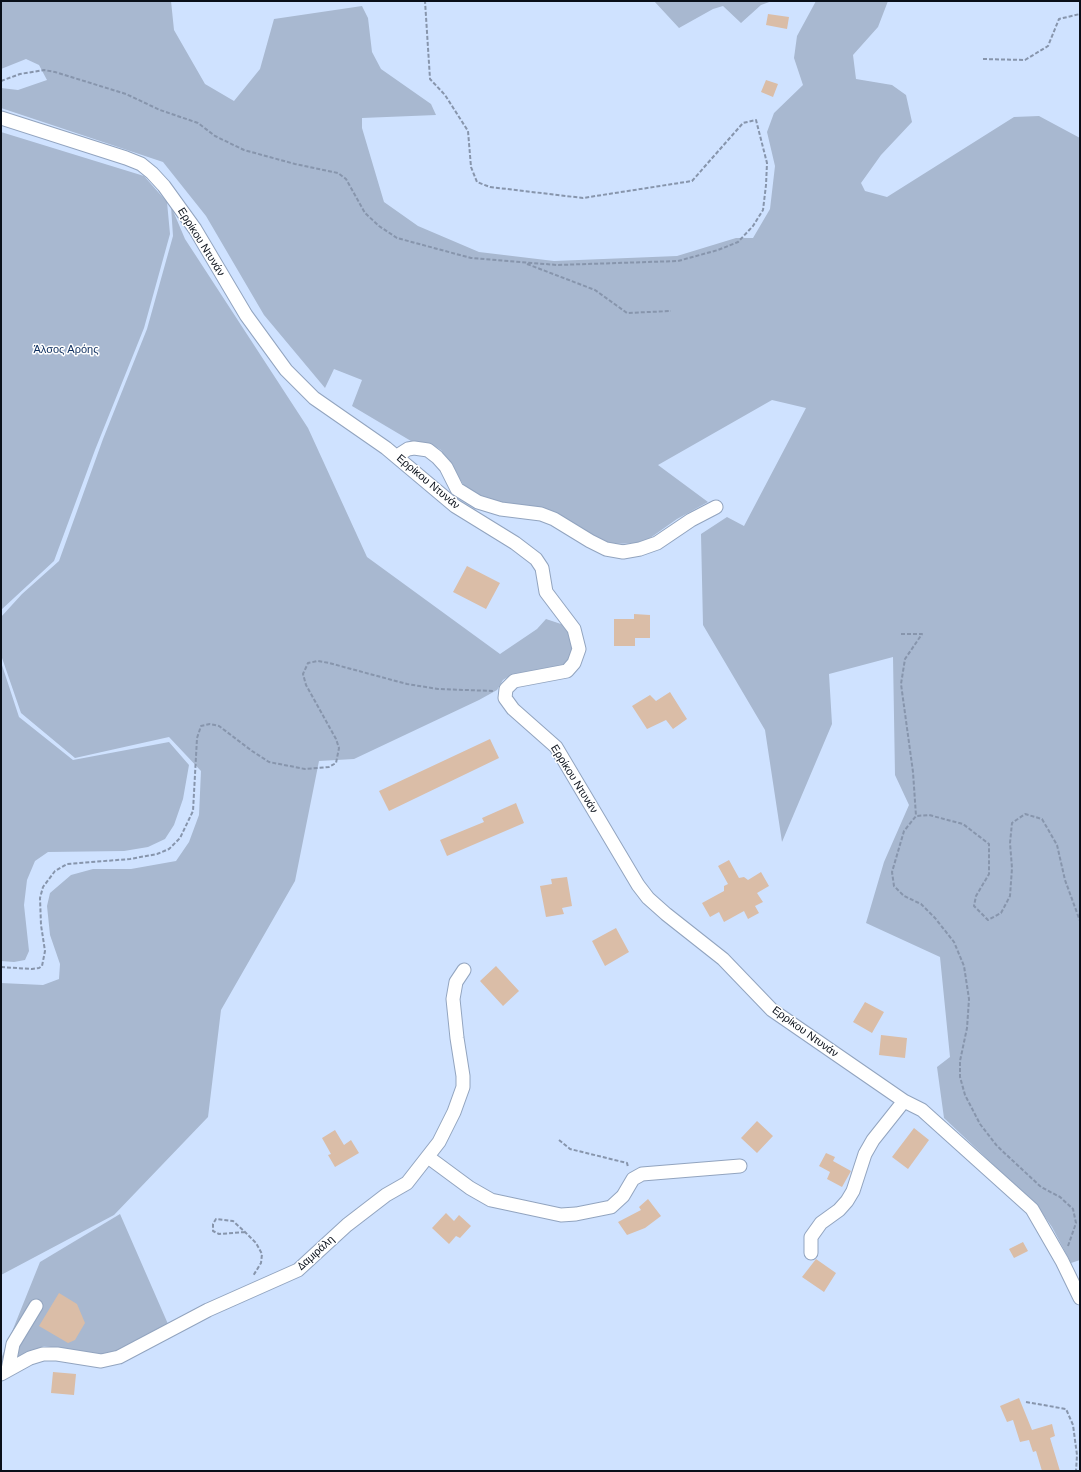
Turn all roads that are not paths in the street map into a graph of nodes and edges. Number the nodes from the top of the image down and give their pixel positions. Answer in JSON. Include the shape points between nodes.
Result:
{"nodes":[{"id":1,"x":1,"y":118,"type":"edge"},
{"id":2,"x":397,"y":456,"type":"junction"},
{"id":3,"x":716,"y":507,"type":"dead end"},
{"id":4,"x":464,"y":970,"type":"dead end"},
{"id":5,"x":904,"y":1101,"type":"junction"},
{"id":6,"x":428,"y":1158,"type":"junction"},
{"id":7,"x":740,"y":1166,"type":"dead end"},
{"id":8,"x":812,"y":1253,"type":"dead end"},
{"id":9,"x":1080,"y":1298,"type":"edge"},
{"id":10,"x":36,"y":1306,"type":"dead end"},
{"id":11,"x":5,"y":1372,"type":"edge"}],
"edges":[{"from":1,"to":2,"type":"street","name":"Ερρίκου Ντυνάν","via":[[126,158],[152,173],[194,229],[246,315],[286,370],[314,398]]},
{"from":2,"to":3,"type":"street","via":[[408,449],[428,450],[446,468],[457,489],[478,502],[501,509],[541,514],[606,549],[623,552],[640,550],[657,543]]},
{"from":2,"to":5,"type":"street","name":"Ερρίκου Ντυνάν","via":[[455,506],[515,543],[536,559],[542,568],[548,597],[574,629],[579,649],[571,668],[558,674],[519,679],[508,685],[505,692],[506,701],[556,747],[648,898],[723,959],[772,1010]]},
{"from":4,"to":6,"type":"street","name":"Δαμιράλη","via":[[456,982],[453,999],[463,1087],[447,1128]]},
{"from":5,"to":8,"type":"street","via":[[865,1154],[853,1191],[847,1201],[810,1237]]},
{"from":5,"to":9,"type":"street","name":"Ερρίκου Ντυνάν","via":[[922,1110],[1032,1209]]},
{"from":6,"to":7,"type":"street","via":[[491,1200],[553,1215],[573,1215],[610,1207],[623,1196],[633,1179],[648,1173],[688,1172]]},
{"from":6,"to":11,"type":"street","name":"Δαμιράλη","via":[[407,1183],[386,1195],[347,1225],[306,1265],[287,1276],[199,1315],[114,1359],[97,1360],[48,1353],[30,1358]]},
{"from":10,"to":11,"type":"street","via":[[13,1344]]}]}
